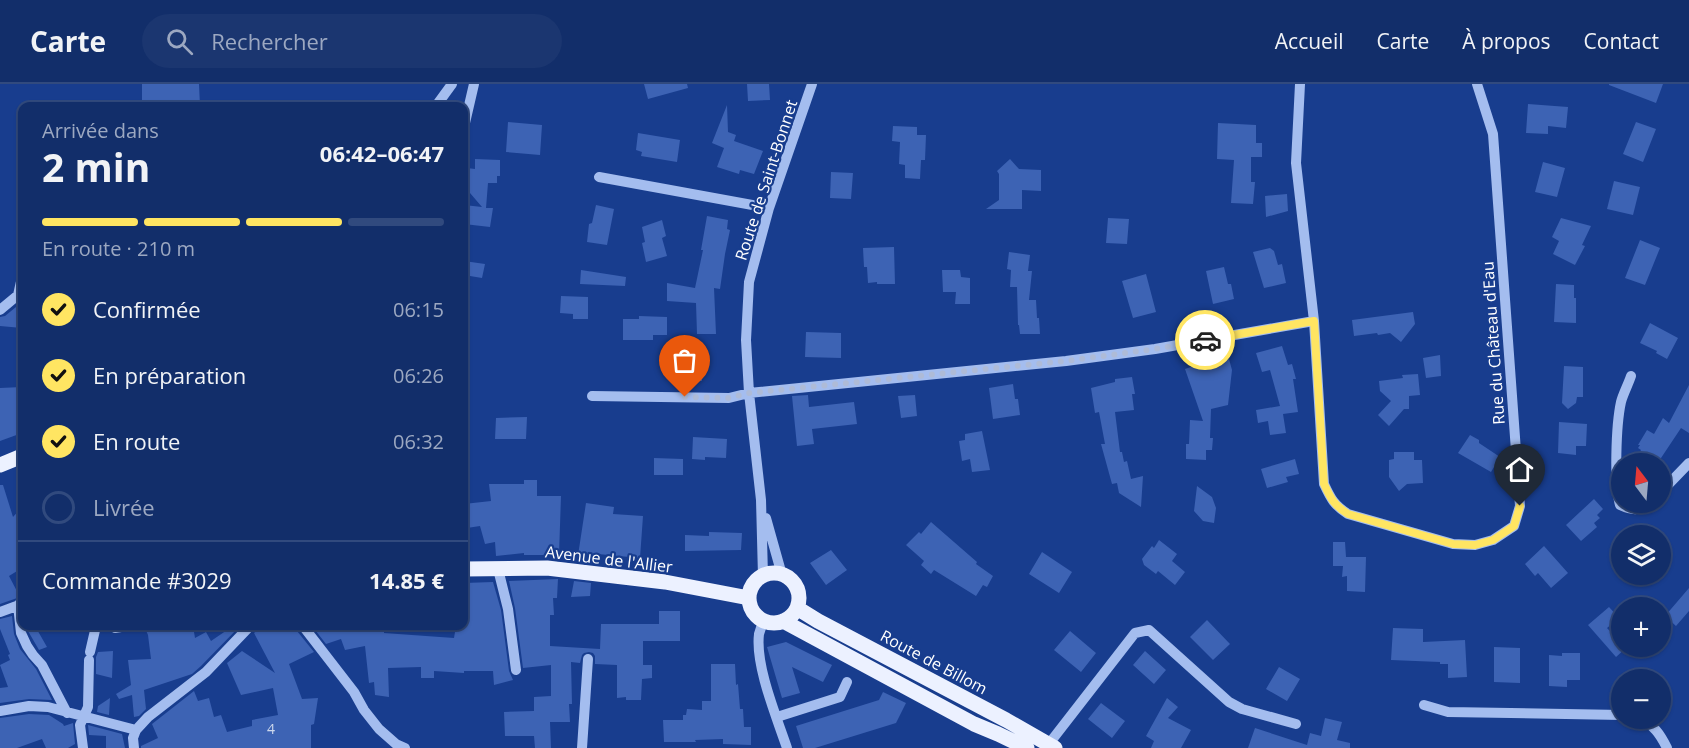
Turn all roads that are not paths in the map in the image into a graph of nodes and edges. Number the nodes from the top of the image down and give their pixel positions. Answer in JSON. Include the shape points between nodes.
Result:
{"nodes":[{"id":1,"x":452,"y":84,"type":"edge"},
{"id":2,"x":474,"y":84,"type":"edge"},
{"id":3,"x":812,"y":84,"type":"edge"},
{"id":4,"x":1300,"y":84,"type":"edge"},
{"id":5,"x":1477,"y":84,"type":"edge"},
{"id":6,"x":439,"y":102,"type":"edge"},
{"id":7,"x":468,"y":110,"type":"edge"},
{"id":8,"x":599,"y":177,"type":"dead end"},
{"id":9,"x":769,"y":208,"type":"junction"},
{"id":10,"x":18,"y":295,"type":"edge"},
{"id":11,"x":0,"y":310,"type":"edge"},
{"id":12,"x":1314,"y":321,"type":"junction"},
{"id":13,"x":1631,"y":376,"type":"dead end"},
{"id":14,"x":749,"y":393,"type":"junction"},
{"id":15,"x":592,"y":396,"type":"dead end"},
{"id":16,"x":1618,"y":453,"type":"edge"},
{"id":17,"x":18,"y":458,"type":"edge"},
{"id":18,"x":1689,"y":463,"type":"edge"},
{"id":19,"x":1,"y":464,"type":"edge"},
{"id":20,"x":1671,"y":482,"type":"edge"},
{"id":21,"x":761,"y":500,"type":"junction"},
{"id":22,"x":468,"y":569,"type":"edge"},
{"id":23,"x":498,"y":569,"type":"junction"},
{"id":24,"x":782,"y":575,"type":"junction"},
{"id":25,"x":764,"y":576,"type":"junction"},
{"id":26,"x":749,"y":598,"type":"junction"},
{"id":27,"x":18,"y":605,"type":"edge"},
{"id":28,"x":797,"y":608,"type":"junction"},
{"id":29,"x":0,"y":612,"type":"edge"},
{"id":30,"x":764,"y":621,"type":"junction"},
{"id":31,"x":783,"y":621,"type":"junction"},
{"id":32,"x":21,"y":630,"type":"edge"},
{"id":33,"x":95,"y":630,"type":"edge"},
{"id":34,"x":246,"y":630,"type":"edge"},
{"id":35,"x":306,"y":630,"type":"edge"},
{"id":36,"x":588,"y":659,"type":"dead end"},
{"id":37,"x":516,"y":670,"type":"dead end"},
{"id":38,"x":847,"y":682,"type":"dead end"},
{"id":39,"x":1424,"y":705,"type":"dead end"},
{"id":40,"x":0,"y":711,"type":"edge"},
{"id":41,"x":67,"y":712,"type":"junction"},
{"id":42,"x":1611,"y":715,"type":"edge"},
{"id":43,"x":85,"y":716,"type":"junction"},
{"id":44,"x":777,"y":717,"type":"junction"},
{"id":45,"x":1296,"y":723,"type":"dead end"},
{"id":46,"x":1655,"y":729,"type":"edge"},
{"id":47,"x":136,"y":730,"type":"junction"},
{"id":48,"x":1052,"y":746,"type":"edge"},
{"id":49,"x":83,"y":748,"type":"edge"},
{"id":50,"x":134,"y":748,"type":"edge"},
{"id":51,"x":405,"y":748,"type":"edge"},
{"id":52,"x":582,"y":748,"type":"edge"},
{"id":53,"x":787,"y":748,"type":"edge"},
{"id":54,"x":1027,"y":748,"type":"edge"},
{"id":55,"x":1667,"y":748,"type":"edge"}],
"edges":[{"from":1,"to":6,"type":"street"},
{"from":2,"to":7,"type":"street"},
{"from":3,"to":9,"type":"street","name":"Route de Saint-Bonnet"},
{"from":4,"to":12,"type":"street","name":"Rue du Château d'Eau","via":[[1296,163]]},
{"from":5,"to":12,"type":"street","name":"Rue du Château d'Eau","via":[[1493,134],[1520,506],[1514,526],[1493,540],[1475,545],[1453,544],[1338,508],[1324,484]]},
{"from":8,"to":9,"type":"street"},
{"from":9,"to":14,"type":"street","name":"Route de Saint-Bonnet","via":[[749,282]]},
{"from":10,"to":11,"type":"street"},
{"from":12,"to":14,"type":"street","via":[[1077,359]]},
{"from":13,"to":16,"type":"street","via":[[1621,401]]},
{"from":14,"to":15,"type":"street","via":[[729,398]]},
{"from":14,"to":21,"type":"street","name":"Route de Saint-Bonnet"},
{"from":17,"to":19,"type":"main road"},
{"from":18,"to":20,"type":"street"},
{"from":21,"to":24,"type":"street","name":"Route de Saint-Bonnet"},
{"from":21,"to":25,"type":"street","name":"Route de Saint-Bonnet"},
{"from":22,"to":23,"type":"main road","name":"Avenue de l'Allier"},
{"from":23,"to":26,"type":"main road","name":"Avenue de l'Allier","via":[[547,568],[608,575]]},
{"from":23,"to":37,"type":"street"},
{"from":24,"to":25,"type":"main road"},
{"from":24,"to":28,"type":"main road","via":[[796,588]]},
{"from":25,"to":26,"type":"main road","via":[[756,580]]},
{"from":26,"to":30,"type":"main road","via":[[751,608]]},
{"from":27,"to":29,"type":"street"},
{"from":28,"to":31,"type":"main road"},
{"from":28,"to":48,"type":"main road","name":"Route de Billom"},
{"from":30,"to":31,"type":"main road"},
{"from":30,"to":44,"type":"street","via":[[759,651]]},
{"from":31,"to":54,"type":"main road","via":[[974,724]]},
{"from":32,"to":41,"type":"street"},
{"from":33,"to":43,"type":"street"},
{"from":34,"to":47,"type":"street","via":[[206,672]]},
{"from":35,"to":51,"type":"street","via":[[379,729]]},
{"from":36,"to":52,"type":"street"},
{"from":38,"to":44,"type":"street","via":[[840,698]]},
{"from":39,"to":42,"type":"street","via":[[1449,712]]},
{"from":40,"to":41,"type":"street","via":[[48,707]]},
{"from":41,"to":43,"type":"street"},
{"from":43,"to":47,"type":"street"},
{"from":43,"to":49,"type":"street","via":[[80,725]]},
{"from":44,"to":53,"type":"street"},
{"from":45,"to":48,"type":"street","via":[[1229,702],[1149,630],[1135,633]]},
{"from":46,"to":55,"type":"street"},
{"from":47,"to":50,"type":"street"}]}
